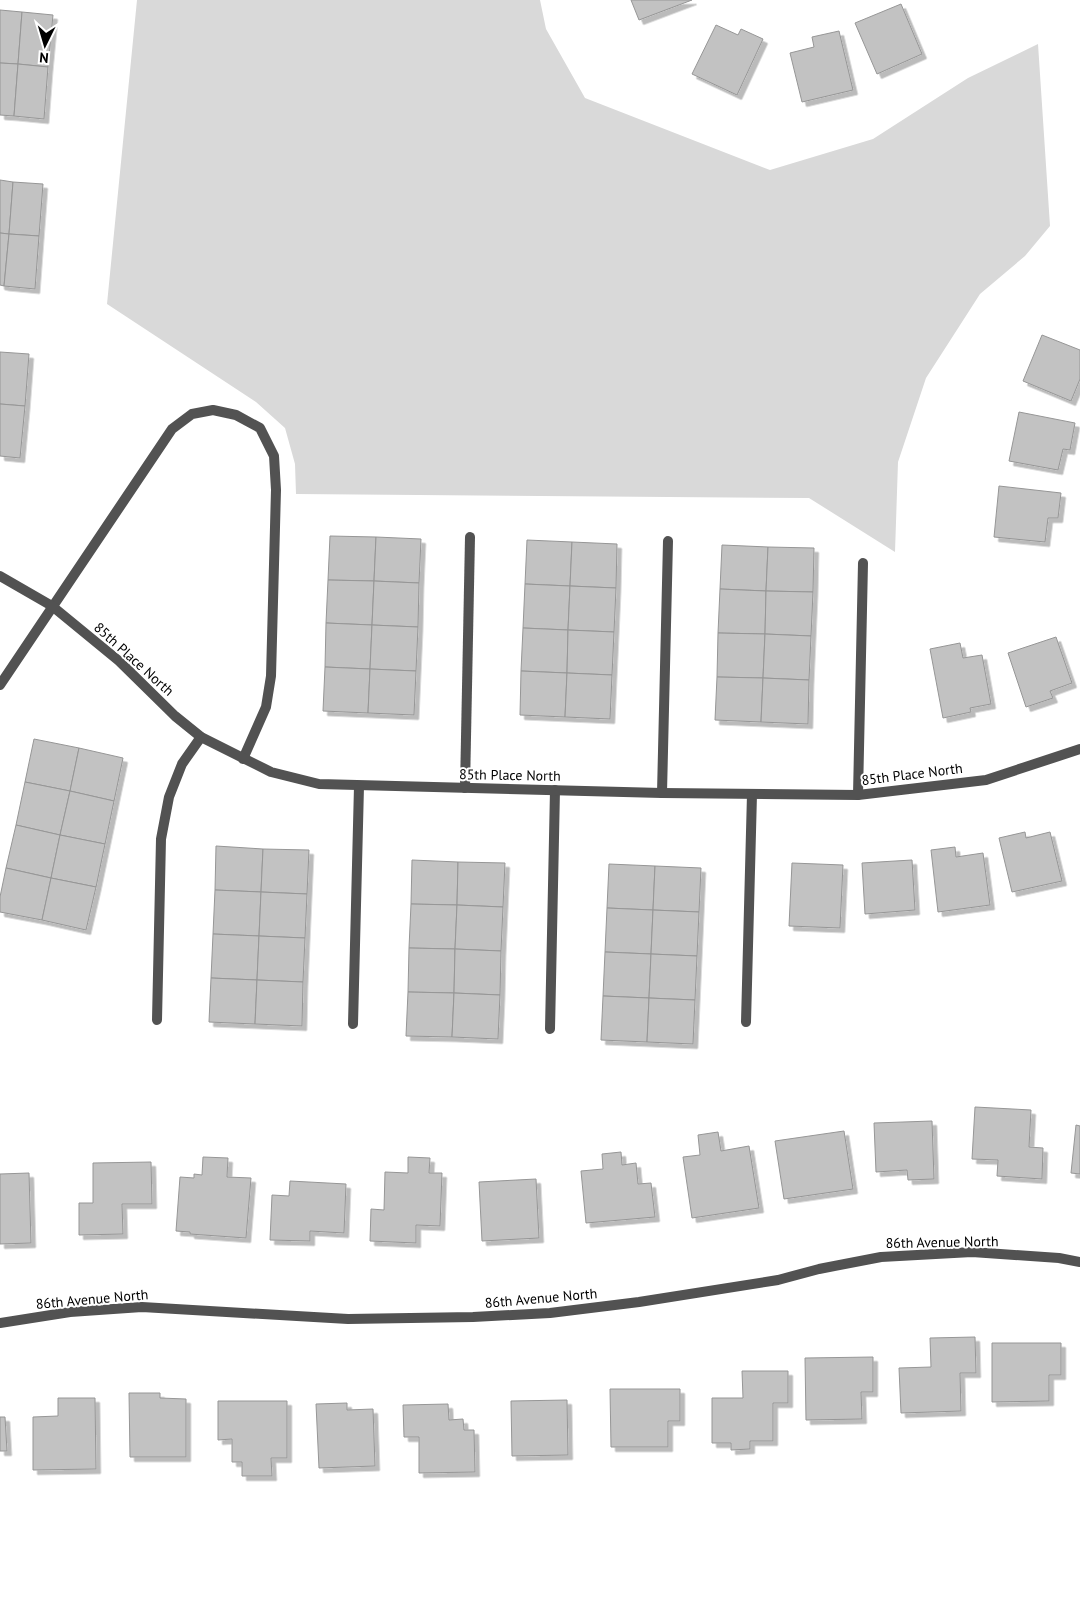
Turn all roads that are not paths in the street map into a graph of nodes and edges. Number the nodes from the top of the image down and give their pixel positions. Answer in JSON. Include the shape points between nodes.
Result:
{"nodes":[{"id":1,"x":470,"y":537,"type":"dead end"},
{"id":2,"x":668,"y":541,"type":"dead end"},
{"id":3,"x":863,"y":563,"type":"dead end"},
{"id":4,"x":0,"y":576,"type":"edge"},
{"id":5,"x":52,"y":606,"type":"junction"},
{"id":6,"x":0,"y":685,"type":"edge"},
{"id":7,"x":201,"y":737,"type":"junction"},
{"id":8,"x":1080,"y":749,"type":"edge"},
{"id":9,"x":244,"y":759,"type":"junction"},
{"id":10,"x":359,"y":786,"type":"junction"},
{"id":11,"x":465,"y":788,"type":"junction"},
{"id":12,"x":555,"y":790,"type":"junction"},
{"id":13,"x":662,"y":793,"type":"junction"},
{"id":14,"x":752,"y":794,"type":"junction"},
{"id":15,"x":858,"y":795,"type":"junction"},
{"id":16,"x":157,"y":1020,"type":"dead end"},
{"id":17,"x":746,"y":1022,"type":"dead end"},
{"id":18,"x":353,"y":1024,"type":"dead end"},
{"id":19,"x":550,"y":1029,"type":"dead end"},
{"id":20,"x":1080,"y":1262,"type":"edge"},
{"id":21,"x":0,"y":1323,"type":"edge"}],
"edges":[{"from":1,"to":11,"type":"street"},
{"from":2,"to":13,"type":"street"},
{"from":3,"to":15,"type":"street"},
{"from":4,"to":5,"type":"street","name":"85th Place North"},
{"from":5,"to":6,"type":"street"},
{"from":5,"to":7,"type":"street","name":"85th Place North","via":[[119,661]]},
{"from":5,"to":9,"type":"street","via":[[172,429],[192,414],[213,410],[236,415],[260,428],[274,456],[271,676],[266,707]]},
{"from":7,"to":9,"type":"street","name":"85th Place North"},
{"from":7,"to":16,"type":"street","via":[[182,764],[169,797],[162,839]]},
{"from":8,"to":15,"type":"street","name":"85th Place North","via":[[986,780]]},
{"from":9,"to":10,"type":"street","name":"85th Place North","via":[[270,772],[318,784]]},
{"from":10,"to":11,"type":"street","name":"85th Place North"},
{"from":10,"to":18,"type":"street"},
{"from":11,"to":12,"type":"street","name":"85th Place North"},
{"from":12,"to":13,"type":"street","name":"85th Place North"},
{"from":12,"to":19,"type":"street"},
{"from":13,"to":14,"type":"street","name":"85th Place North"},
{"from":14,"to":15,"type":"street","name":"85th Place North"},
{"from":14,"to":17,"type":"street"},
{"from":20,"to":21,"type":"street","name":"86th Avenue North","via":[[972,1252],[881,1257],[778,1280],[639,1302],[473,1317],[348,1319],[142,1307],[70,1312]]}]}
